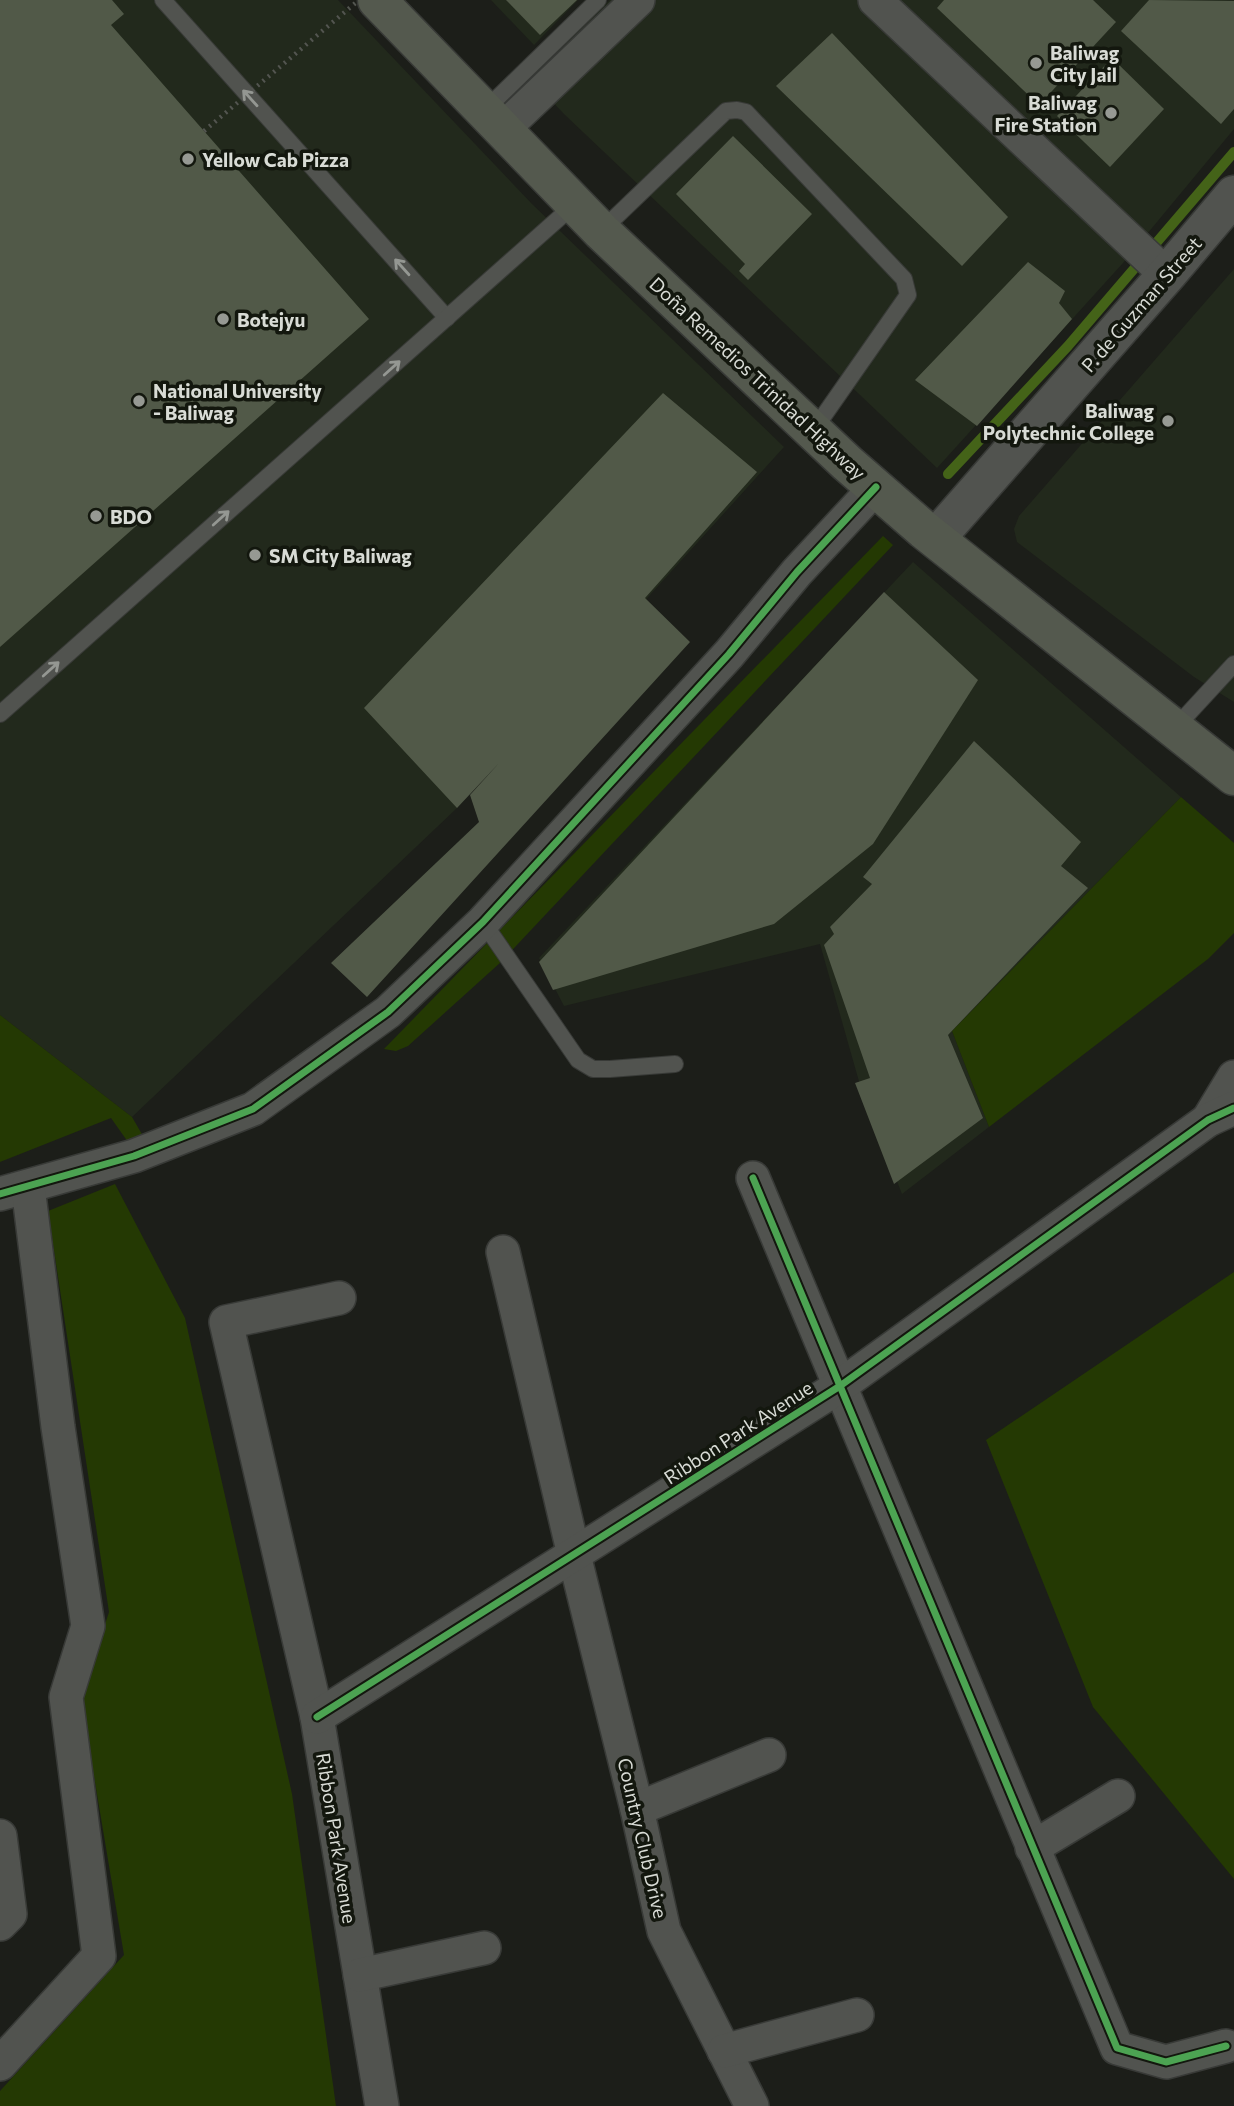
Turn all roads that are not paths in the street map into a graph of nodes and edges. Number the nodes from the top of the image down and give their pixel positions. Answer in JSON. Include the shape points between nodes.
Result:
{"nodes":[{"id":1,"x":163,"y":0,"type":"edge"},
{"id":2,"x":377,"y":0,"type":"edge"},
{"id":3,"x":598,"y":0,"type":"edge"},
{"id":4,"x":638,"y":0,"type":"edge"},
{"id":5,"x":887,"y":4,"type":"edge"},
{"id":6,"x":493,"y":121,"type":"junction"},
{"id":7,"x":1234,"y":195,"type":"edge"},
{"id":8,"x":575,"y":204,"type":"junction"},
{"id":9,"x":601,"y":231,"type":"junction"},
{"id":10,"x":1162,"y":267,"type":"junction"},
{"id":11,"x":447,"y":318,"type":"junction"},
{"id":12,"x":813,"y":431,"type":"junction"},
{"id":13,"x":876,"y":487,"type":"junction"},
{"id":14,"x":936,"y":538,"type":"junction"},
{"id":15,"x":1234,"y":664,"type":"edge"},
{"id":16,"x":0,"y":715,"type":"edge"},
{"id":17,"x":1174,"y":729,"type":"junction"},
{"id":18,"x":1234,"y":776,"type":"edge"},
{"id":19,"x":483,"y":922,"type":"junction"},
{"id":20,"x":675,"y":1065,"type":"dead end"},
{"id":21,"x":1234,"y":1077,"type":"edge"},
{"id":22,"x":1221,"y":1114,"type":"edge"},
{"id":23,"x":753,"y":1178,"type":"dead end"},
{"id":24,"x":14,"y":1190,"type":"edge"},
{"id":25,"x":503,"y":1252,"type":"dead end"},
{"id":26,"x":339,"y":1298,"type":"dead end"},
{"id":27,"x":840,"y":1386,"type":"junction"},
{"id":28,"x":574,"y":1555,"type":"junction"},
{"id":29,"x":317,"y":1717,"type":"junction"},
{"id":30,"x":769,"y":1755,"type":"dead end"},
{"id":31,"x":1118,"y":1796,"type":"dead end"},
{"id":32,"x":637,"y":1809,"type":"junction"},
{"id":33,"x":0,"y":1836,"type":"edge"},
{"id":34,"x":1032,"y":1848,"type":"junction"},
{"id":35,"x":0,"y":1924,"type":"edge"},
{"id":36,"x":484,"y":1948,"type":"dead end"},
{"id":37,"x":360,"y":1975,"type":"junction"},
{"id":38,"x":857,"y":2015,"type":"dead end"},
{"id":39,"x":1226,"y":2046,"type":"dead end"},
{"id":40,"x":724,"y":2050,"type":"junction"},
{"id":41,"x":0,"y":2064,"type":"edge"},
{"id":42,"x":382,"y":2106,"type":"edge"},
{"id":43,"x":752,"y":2106,"type":"edge"}],
"edges":[{"from":11,"to":1,"type":"lane","one_way":true},
{"from":2,"to":6,"type":"highway","name":"Doña Remedios Trinidad Highway"},
{"from":3,"to":6,"type":"lane"},
{"from":4,"to":6,"type":"street"},
{"from":5,"to":10,"type":"street","via":[[1117,229]]},
{"from":6,"to":8,"type":"highway","name":"Doña Remedios Trinidad Highway"},
{"from":7,"to":10,"type":"street","name":"P. de Guzman Street"},
{"from":8,"to":9,"type":"highway","name":"Doña Remedios Trinidad Highway"},
{"from":8,"to":11,"type":"lane"},
{"from":9,"to":12,"type":"highway","name":"Doña Remedios Trinidad Highway"},
{"from":9,"to":12,"type":"lane","via":[[726,111],[746,112],[907,287],[908,295]]},
{"from":10,"to":14,"type":"street","name":"P. de Guzman Street"},
{"from":16,"to":11,"type":"lane","one_way":true},
{"from":12,"to":13,"type":"highway","name":"Doña Remedios Trinidad Highway"},
{"from":13,"to":14,"type":"highway","name":"Doña Remedios Trinidad Highway"},
{"from":13,"to":19,"type":"street"},
{"from":14,"to":17,"type":"highway","name":"Doña Remedios Trinidad Highway"},
{"from":15,"to":17,"type":"lane"},
{"from":17,"to":18,"type":"highway","name":"Doña Remedios Trinidad Highway"},
{"from":19,"to":20,"type":"lane","via":[[578,1060],[593,1069]]},
{"from":19,"to":24,"type":"street","via":[[388,1012],[253,1109],[134,1156]]},
{"from":21,"to":22,"type":"street","name":"Ribbon Park Avenue"},
{"from":22,"to":27,"type":"street","name":"Ribbon Park Avenue"},
{"from":23,"to":27,"type":"street"},
{"from":24,"to":41,"type":"street","via":[[89,1626],[66,1697],[99,1956]]},
{"from":25,"to":28,"type":"street","name":"Country Club Drive"},
{"from":26,"to":29,"type":"street","via":[[226,1322]]},
{"from":27,"to":28,"type":"street","name":"Ribbon Park Avenue"},
{"from":27,"to":34,"type":"street"},
{"from":28,"to":29,"type":"street","name":"Ribbon Park Avenue"},
{"from":28,"to":32,"type":"street","name":"Country Club Drive"},
{"from":29,"to":37,"type":"street","name":"Ribbon Park Avenue"},
{"from":30,"to":32,"type":"street"},
{"from":31,"to":34,"type":"street"},
{"from":32,"to":40,"type":"street","name":"Country Club Drive","via":[[664,1931]]},
{"from":33,"to":35,"type":"street","via":[[10,1914]]},
{"from":34,"to":39,"type":"street","via":[[1117,2048],[1166,2062]]},
{"from":36,"to":37,"type":"street"},
{"from":37,"to":42,"type":"street","name":"Ribbon Park Avenue"},
{"from":38,"to":40,"type":"street"},
{"from":40,"to":43,"type":"street","name":"Country Club Drive"}]}
